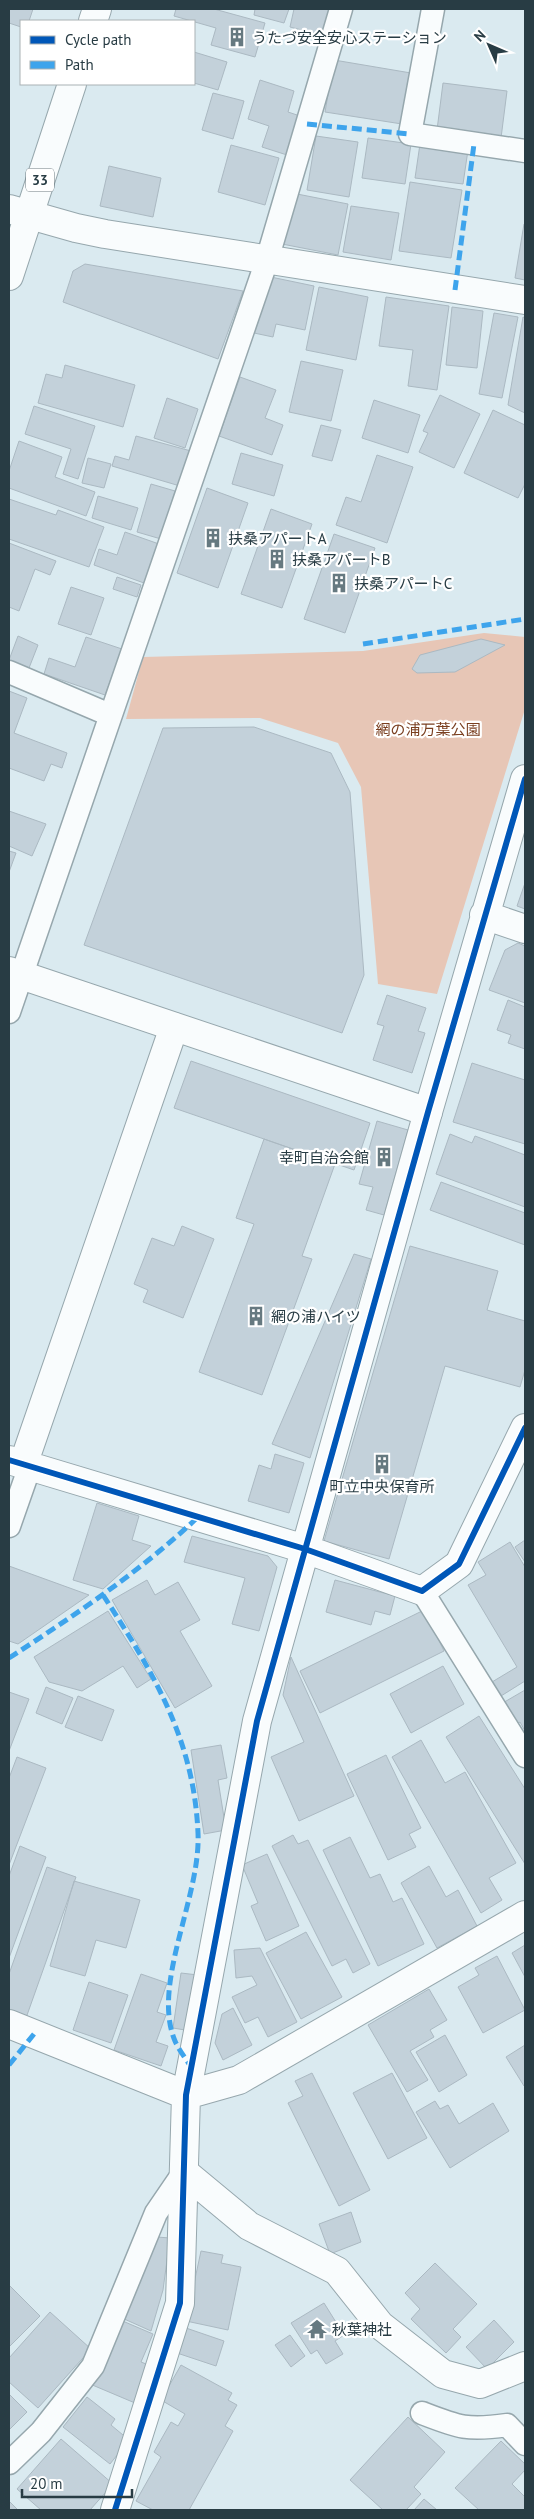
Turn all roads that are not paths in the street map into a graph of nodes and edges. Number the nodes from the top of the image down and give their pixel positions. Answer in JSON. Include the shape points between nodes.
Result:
{"nodes":[{"id":1,"x":341,"y":9,"type":"edge"},
{"id":2,"x":433,"y":9,"type":"edge"},
{"id":3,"x":72,"y":85,"type":"edge"},
{"id":4,"x":525,"y":151,"type":"edge"},
{"id":5,"x":20,"y":212,"type":"edge"},
{"id":6,"x":267,"y":260,"type":"junction"},
{"id":7,"x":9,"y":276,"type":"edge"},
{"id":8,"x":525,"y":300,"type":"edge"},
{"id":9,"x":9,"y":672,"type":"edge"},
{"id":10,"x":110,"y":715,"type":"junction"},
{"id":11,"x":525,"y":779,"type":"edge"},
{"id":12,"x":484,"y":915,"type":"junction"},
{"id":13,"x":525,"y":929,"type":"edge"},
{"id":14,"x":15,"y":973,"type":"edge"},
{"id":15,"x":9,"y":1012,"type":"edge"},
{"id":16,"x":174,"y":1027,"type":"junction"},
{"id":17,"x":428,"y":1112,"type":"junction"},
{"id":18,"x":525,"y":1428,"type":"edge"},
{"id":19,"x":21,"y":1464,"type":"edge"},
{"id":20,"x":9,"y":1526,"type":"edge"},
{"id":21,"x":305,"y":1549,"type":"junction"},
{"id":22,"x":422,"y":1591,"type":"junction"},
{"id":23,"x":525,"y":1756,"type":"edge"},
{"id":24,"x":525,"y":1915,"type":"edge"},
{"id":25,"x":9,"y":2024,"type":"edge"},
{"id":26,"x":186,"y":2094,"type":"junction"},
{"id":27,"x":184,"y":2172,"type":"junction"},
{"id":28,"x":525,"y":2366,"type":"edge"},
{"id":29,"x":422,"y":2413,"type":"dead end"},
{"id":30,"x":525,"y":2444,"type":"edge"},
{"id":31,"x":9,"y":2463,"type":"edge"},
{"id":32,"x":115,"y":2510,"type":"edge"}],
"edges":[{"from":1,"to":6,"type":"lane"},
{"from":2,"to":4,"type":"lane","via":[[410,134]]},
{"from":3,"to":5,"type":"street","number":"33"},
{"from":5,"to":6,"type":"street","via":[[76,228]]},
{"from":5,"to":7,"type":"street","number":"33"},
{"from":6,"to":8,"type":"street"},
{"from":6,"to":10,"type":"lane"},
{"from":9,"to":10,"type":"lane"},
{"from":10,"to":14,"type":"lane"},
{"from":11,"to":12,"type":"street"},
{"from":12,"to":13,"type":"street"},
{"from":12,"to":17,"type":"street"},
{"from":14,"to":15,"type":"lane"},
{"from":14,"to":16,"type":"street"},
{"from":16,"to":17,"type":"street"},
{"from":16,"to":19,"type":"street"},
{"from":17,"to":21,"type":"street"},
{"from":18,"to":22,"type":"street","via":[[459,1564]]},
{"from":19,"to":20,"type":"lane"},
{"from":19,"to":21,"type":"street"},
{"from":21,"to":22,"type":"street"},
{"from":21,"to":26,"type":"street","via":[[257,1722]]},
{"from":22,"to":23,"type":"lane"},
{"from":24,"to":26,"type":"street","via":[[239,2080]]},
{"from":25,"to":26,"type":"street"},
{"from":26,"to":27,"type":"street"},
{"from":27,"to":28,"type":"street","via":[[249,2226],[337,2271],[380,2325],[443,2374],[480,2384]]},
{"from":27,"to":31,"type":"lane","via":[[156,2213],[93,2366],[41,2432]]},
{"from":27,"to":32,"type":"street","via":[[180,2303]]},
{"from":29,"to":30,"type":"lane","via":[[456,2427],[507,2426]]}]}
